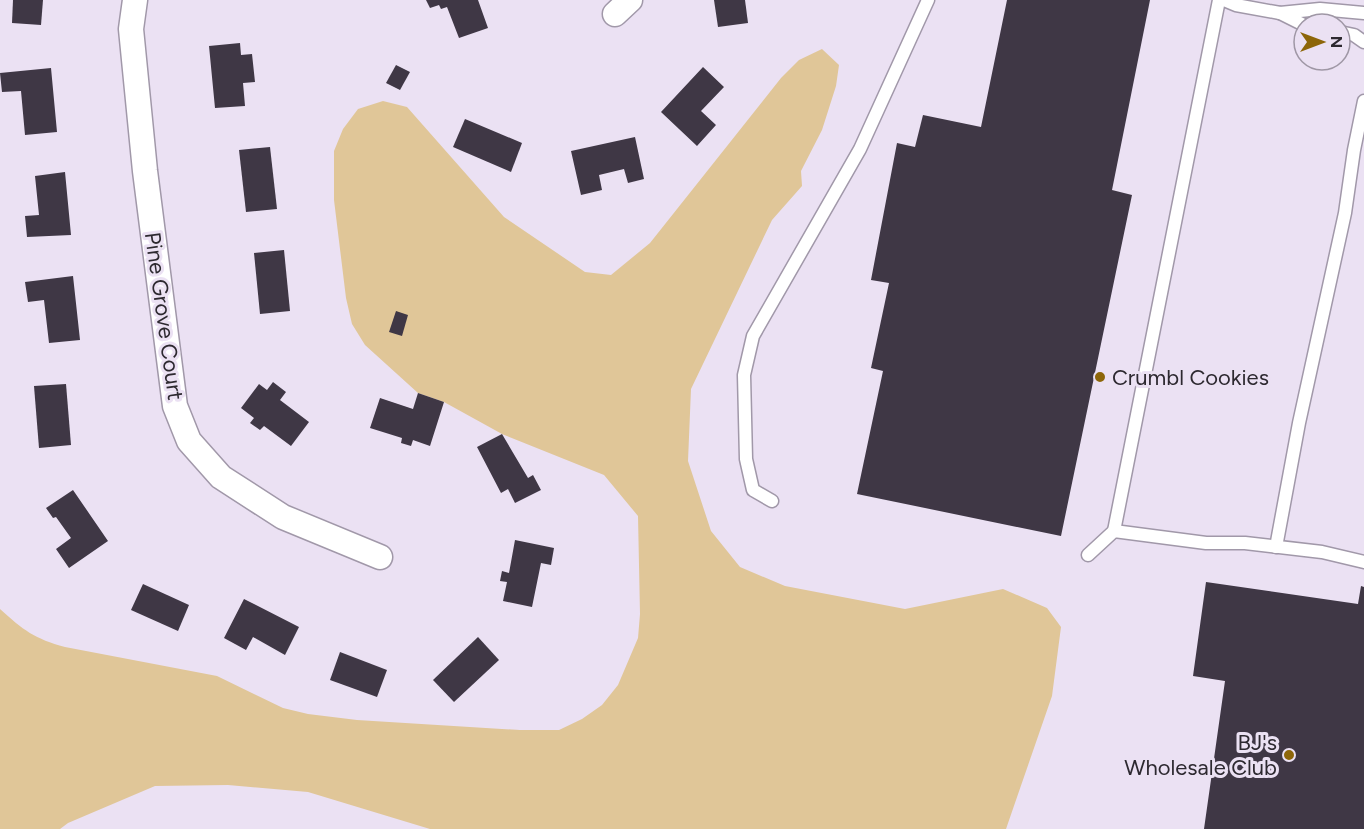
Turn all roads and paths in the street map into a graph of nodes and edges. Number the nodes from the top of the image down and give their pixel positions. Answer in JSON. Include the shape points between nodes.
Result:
{"nodes":[{"id":1,"x":135,"y":0,"type":"edge"},
{"id":2,"x":928,"y":0,"type":"edge"},
{"id":3,"x":1221,"y":0,"type":"edge"},
{"id":4,"x":1280,"y":13,"type":"junction"},
{"id":5,"x":1364,"y":13,"type":"edge"},
{"id":6,"x":1292,"y":19,"type":"edge"},
{"id":7,"x":1364,"y":101,"type":"edge"},
{"id":8,"x":1364,"y":149,"type":"edge"},
{"id":9,"x":1352,"y":163,"type":"junction"},
{"id":10,"x":772,"y":501,"type":"dead end"},
{"id":11,"x":1113,"y":531,"type":"junction"},
{"id":12,"x":1276,"y":547,"type":"junction"},
{"id":13,"x":1088,"y":555,"type":"dead end"},
{"id":14,"x":380,"y":557,"type":"dead end"},
{"id":15,"x":1364,"y":562,"type":"edge"}],
"edges":[{"from":1,"to":14,"type":"street","name":"Pine Grove Court","via":[[131,29],[147,183],[175,406],[189,441],[221,477],[283,517]]},
{"from":2,"to":10,"type":"lane","via":[[860,149],[753,336],[744,375],[746,459],[753,490]]},
{"from":3,"to":4,"type":"lane"},
{"from":3,"to":11,"type":"lane"},
{"from":4,"to":5,"type":"lane","via":[[1320,9]]},
{"from":4,"to":6,"type":"lane"},
{"from":7,"to":9,"type":"lane"},
{"from":8,"to":9,"type":"lane"},
{"from":9,"to":12,"type":"lane"},
{"from":11,"to":12,"type":"lane"},
{"from":11,"to":13,"type":"lane"},
{"from":12,"to":15,"type":"lane"}]}
